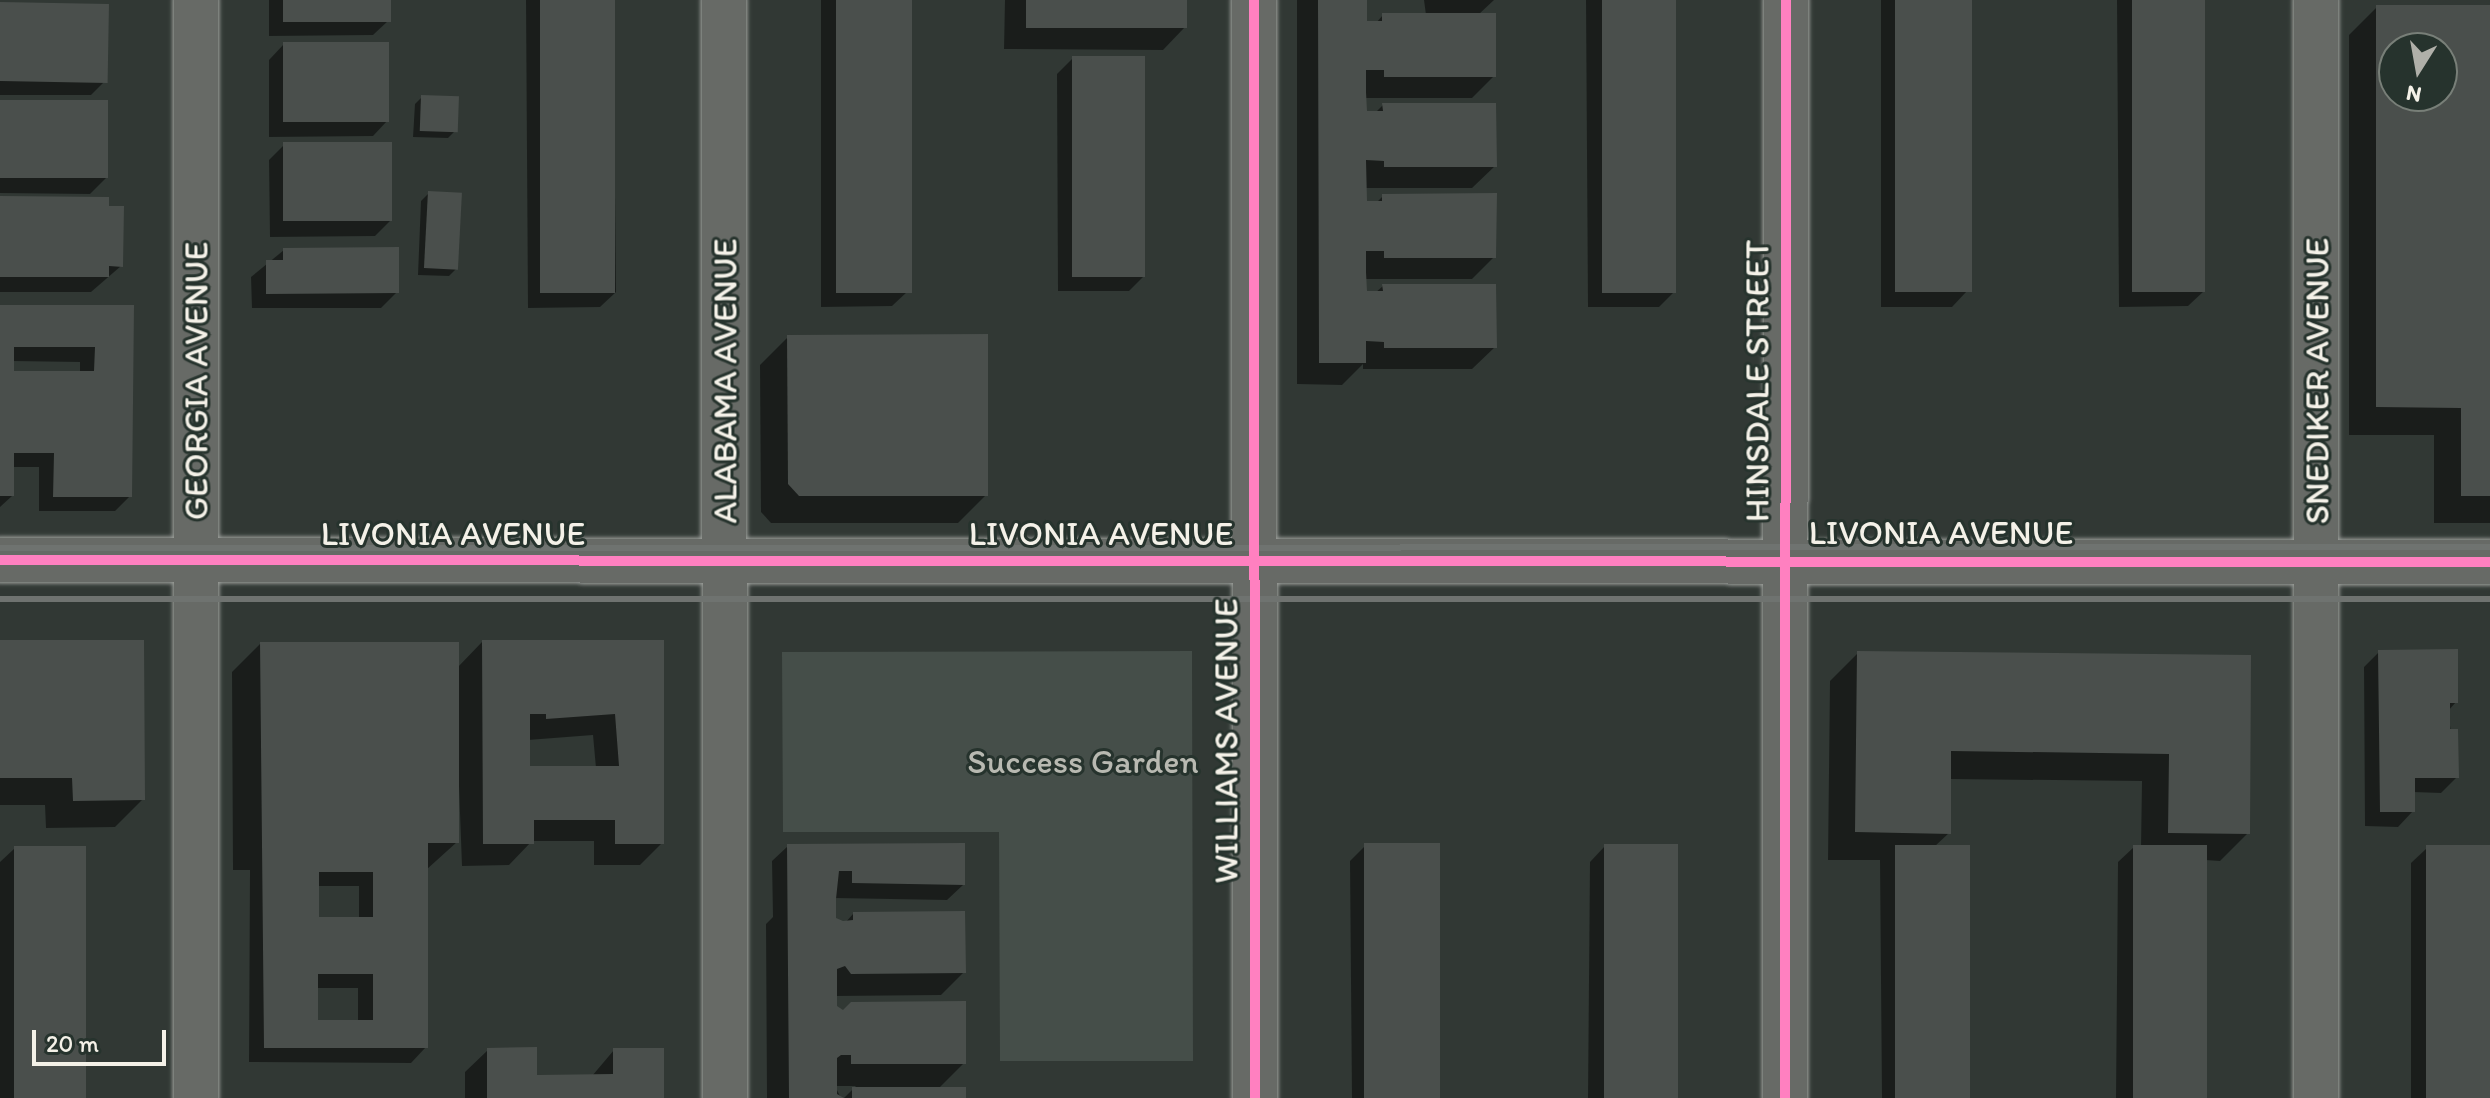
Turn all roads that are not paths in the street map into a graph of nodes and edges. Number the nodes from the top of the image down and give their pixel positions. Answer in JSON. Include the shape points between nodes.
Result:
{"nodes":[{"id":1,"x":196,"y":0,"type":"edge"},
{"id":2,"x":724,"y":0,"type":"edge"},
{"id":3,"x":1254,"y":0,"type":"edge"},
{"id":4,"x":1786,"y":0,"type":"edge"},
{"id":5,"x":2316,"y":0,"type":"edge"},
{"id":6,"x":0,"y":560,"type":"edge"},
{"id":7,"x":196,"y":561,"type":"junction"},
{"id":8,"x":725,"y":561,"type":"junction"},
{"id":9,"x":1785,"y":561,"type":"junction"},
{"id":10,"x":2317,"y":562,"type":"junction"},
{"id":11,"x":2490,"y":562,"type":"edge"},
{"id":12,"x":1254,"y":563,"type":"junction"},
{"id":13,"x":196,"y":1098,"type":"edge"},
{"id":14,"x":725,"y":1098,"type":"edge"},
{"id":15,"x":1255,"y":1098,"type":"edge"},
{"id":16,"x":1785,"y":1098,"type":"edge"},
{"id":17,"x":2316,"y":1098,"type":"edge"}],
"edges":[{"from":1,"to":7,"type":"street","name":"GEORGIA AVENUE"},
{"from":2,"to":8,"type":"street","name":"ALABAMA AVENUE"},
{"from":3,"to":12,"type":"street","name":"WILLIAMS AVENUE"},
{"from":4,"to":9,"type":"street","name":"HINSDALE STREET"},
{"from":5,"to":10,"type":"street","name":"SNEDIKER AVENUE"},
{"from":6,"to":7,"type":"street","name":"LIVONIA AVENUE"},
{"from":7,"to":8,"type":"street","name":"LIVONIA AVENUE"},
{"from":7,"to":13,"type":"street","name":"GEORGIA AVENUE"},
{"from":8,"to":12,"type":"street","name":"LIVONIA AVENUE"},
{"from":8,"to":14,"type":"street","name":"ALABAMA AVENUE"},
{"from":9,"to":10,"type":"street","name":"LIVONIA AVENUE"},
{"from":9,"to":12,"type":"street","name":"LIVONIA AVENUE"},
{"from":9,"to":16,"type":"street","name":"HINSDALE STREET"},
{"from":10,"to":11,"type":"street","name":"LIVONIA AVENUE"},
{"from":10,"to":17,"type":"street","name":"SNEDIKER AVENUE"},
{"from":12,"to":15,"type":"street","name":"WILLIAMS AVENUE"}]}
